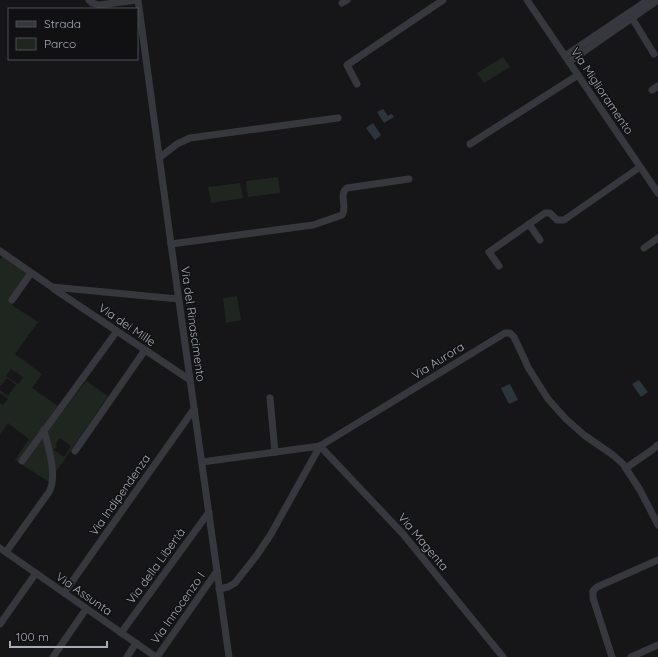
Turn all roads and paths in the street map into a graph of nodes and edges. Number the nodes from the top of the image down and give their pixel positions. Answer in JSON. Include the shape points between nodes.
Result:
{"nodes":[{"id":1,"x":89,"y":0,"type":"edge"},
{"id":2,"x":137,"y":0,"type":"edge"},
{"id":3,"x":443,"y":0,"type":"edge"},
{"id":4,"x":527,"y":0,"type":"edge"},
{"id":5,"x":648,"y":0,"type":"edge"},
{"id":6,"x":658,"y":0,"type":"edge"},
{"id":7,"x":632,"y":18,"type":"junction"},
{"id":8,"x":654,"y":54,"type":"dead end"},
{"id":9,"x":567,"y":59,"type":"junction"},
{"id":10,"x":578,"y":75,"type":"junction"},
{"id":11,"x":357,"y":84,"type":"dead end"},
{"id":12,"x":338,"y":118,"type":"dead end"},
{"id":13,"x":470,"y":144,"type":"dead end"},
{"id":14,"x":159,"y":158,"type":"junction"},
{"id":15,"x":640,"y":167,"type":"junction"},
{"id":16,"x":409,"y":179,"type":"dead end"},
{"id":17,"x":658,"y":193,"type":"edge"},
{"id":18,"x":529,"y":224,"type":"junction"},
{"id":19,"x":658,"y":238,"type":"edge"},
{"id":20,"x":540,"y":240,"type":"dead end"},
{"id":21,"x":171,"y":244,"type":"junction"},
{"id":22,"x":644,"y":248,"type":"dead end"},
{"id":23,"x":0,"y":251,"type":"edge"},
{"id":24,"x":499,"y":266,"type":"dead end"},
{"id":25,"x":31,"y":273,"type":"junction"},
{"id":26,"x":52,"y":288,"type":"junction"},
{"id":27,"x":178,"y":299,"type":"junction"},
{"id":28,"x":12,"y":300,"type":"dead end"},
{"id":29,"x":117,"y":331,"type":"junction"},
{"id":30,"x":145,"y":350,"type":"junction"},
{"id":31,"x":190,"y":380,"type":"junction"},
{"id":32,"x":270,"y":398,"type":"dead end"},
{"id":33,"x":194,"y":410,"type":"junction"},
{"id":34,"x":44,"y":430,"type":"junction"},
{"id":35,"x":658,"y":445,"type":"edge"},
{"id":36,"x":320,"y":446,"type":"junction"},
{"id":37,"x":75,"y":451,"type":"dead end"},
{"id":38,"x":275,"y":452,"type":"junction"},
{"id":39,"x":22,"y":461,"type":"dead end"},
{"id":40,"x":202,"y":462,"type":"junction"},
{"id":41,"x":626,"y":468,"type":"junction"},
{"id":42,"x":209,"y":512,"type":"junction"},
{"id":43,"x":658,"y":525,"type":"edge"},
{"id":44,"x":3,"y":550,"type":"edge"},
{"id":45,"x":658,"y":560,"type":"edge"},
{"id":46,"x":216,"y":571,"type":"junction"},
{"id":47,"x":36,"y":573,"type":"junction"},
{"id":48,"x":219,"y":589,"type":"junction"},
{"id":49,"x":64,"y":593,"type":"junction"},
{"id":50,"x":86,"y":609,"type":"junction"},
{"id":51,"x":0,"y":624,"type":"edge"},
{"id":52,"x":121,"y":633,"type":"junction"},
{"id":53,"x":136,"y":643,"type":"junction"},
{"id":54,"x":658,"y":645,"type":"edge"},
{"id":55,"x":228,"y":655,"type":"edge"},
{"id":56,"x":154,"y":656,"type":"edge"},
{"id":57,"x":53,"y":657,"type":"edge"},
{"id":58,"x":126,"y":657,"type":"edge"},
{"id":59,"x":503,"y":657,"type":"edge"},
{"id":60,"x":612,"y":657,"type":"edge"},
{"id":61,"x":631,"y":657,"type":"edge"}],
"edges":[{"from":1,"to":2,"type":"street","via":[[99,5]]},
{"from":2,"to":14,"type":"street","name":"Via del Rinascimento"},
{"from":3,"to":11,"type":"street","via":[[347,65]]},
{"from":4,"to":9,"type":"street","name":"Via Miglioramento"},
{"from":5,"to":9,"type":"street"},
{"from":6,"to":7,"type":"street"},
{"from":7,"to":8,"type":"street"},
{"from":7,"to":9,"type":"street"},
{"from":9,"to":10,"type":"street","name":"Via Miglioramento"},
{"from":10,"to":13,"type":"street"},
{"from":10,"to":15,"type":"street","name":"Via Miglioramento"},
{"from":12,"to":14,"type":"street","via":[[188,139]]},
{"from":14,"to":21,"type":"street","name":"Via del Rinascimento"},
{"from":15,"to":17,"type":"street","name":"Via Miglioramento"},
{"from":15,"to":18,"type":"street","via":[[564,220],[557,220],[552,214],[547,213]]},
{"from":16,"to":21,"type":"street","via":[[348,188],[343,192],[342,215],[316,225]]},
{"from":18,"to":20,"type":"street"},
{"from":18,"to":24,"type":"street","via":[[486,254]]},
{"from":19,"to":22,"type":"street"},
{"from":21,"to":27,"type":"street","name":"Via del Rinascimento"},
{"from":23,"to":25,"type":"street","name":"Via dei Mille"},
{"from":25,"to":26,"type":"street","name":"Via dei Mille"},
{"from":25,"to":28,"type":"street"},
{"from":26,"to":27,"type":"street","name":"Via dei Mille"},
{"from":26,"to":29,"type":"street","name":"Via dei Mille"},
{"from":27,"to":31,"type":"street","name":"Via del Rinascimento"},
{"from":29,"to":30,"type":"street","name":"Via dei Mille"},
{"from":29,"to":34,"type":"street"},
{"from":30,"to":31,"type":"street","name":"Via dei Mille"},
{"from":30,"to":37,"type":"street"},
{"from":31,"to":33,"type":"street","name":"Via del Rinascimento"},
{"from":32,"to":38,"type":"street"},
{"from":33,"to":40,"type":"street","name":"Via del Rinascimento"},
{"from":33,"to":49,"type":"street","name":"Via Indipendenza"},
{"from":34,"to":39,"type":"street"},
{"from":34,"to":44,"type":"street","via":[[53,473],[52,486]]},
{"from":35,"to":41,"type":"street"},
{"from":36,"to":38,"type":"street"},
{"from":36,"to":41,"type":"street","name":"Via Aurora","via":[[502,334],[510,333],[532,375],[559,412]]},
{"from":36,"to":48,"type":"street","name":"Via Aurora","via":[[257,556],[235,582]]},
{"from":36,"to":59,"type":"street","name":"Via Magenta","via":[[403,534]]},
{"from":38,"to":40,"type":"street"},
{"from":40,"to":42,"type":"street","name":"Via del Rinascimento"},
{"from":41,"to":43,"type":"street","name":"Via Aurora"},
{"from":42,"to":46,"type":"street","name":"Via del Rinascimento"},
{"from":42,"to":52,"type":"street","name":"Via della Libertà"},
{"from":44,"to":47,"type":"street","name":"Via Assunta"},
{"from":45,"to":60,"type":"street","via":[[593,591]]},
{"from":46,"to":48,"type":"street","name":"Via del Rinascimento"},
{"from":46,"to":56,"type":"street","name":"Via Innocenzo I"},
{"from":47,"to":49,"type":"street","name":"Via Assunta"},
{"from":47,"to":51,"type":"street"},
{"from":48,"to":55,"type":"street","name":"Via del Rinascimento"},
{"from":49,"to":50,"type":"street","name":"Via Assunta"},
{"from":50,"to":52,"type":"street","name":"Via Assunta"},
{"from":50,"to":57,"type":"street"},
{"from":52,"to":53,"type":"street","name":"Via Assunta"},
{"from":53,"to":56,"type":"street","name":"Via Assunta"},
{"from":53,"to":58,"type":"street"},
{"from":54,"to":61,"type":"street"}]}
